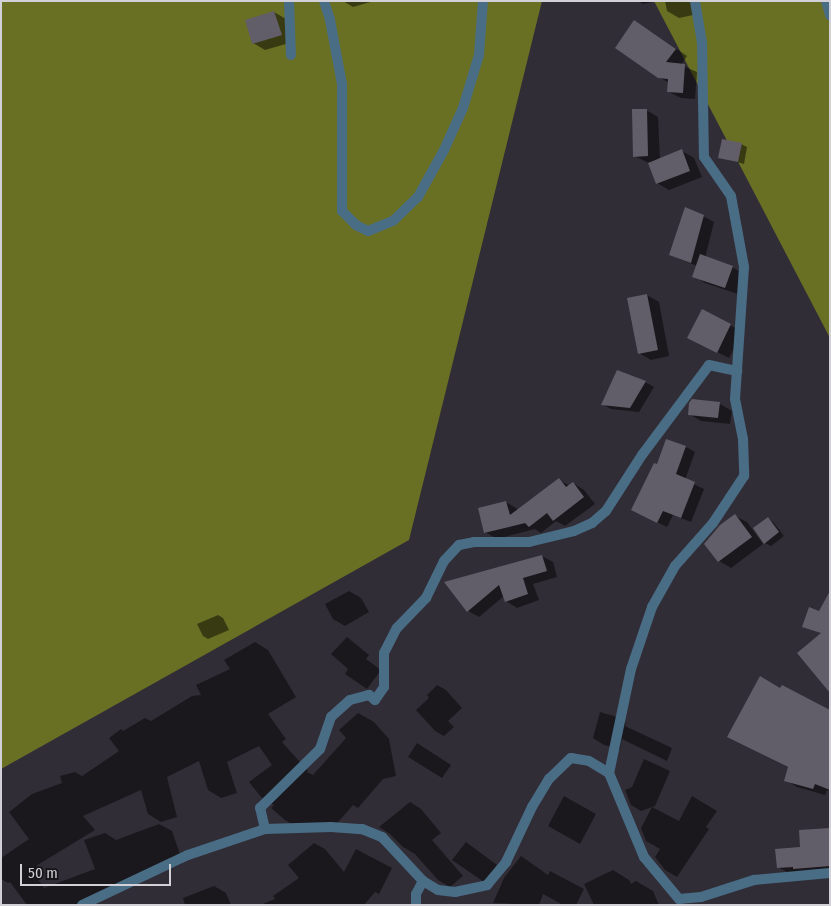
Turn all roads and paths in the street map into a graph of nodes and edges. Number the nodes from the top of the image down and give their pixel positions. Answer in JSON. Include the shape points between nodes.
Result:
{"nodes":[{"id":1,"x":289,"y":1,"type":"edge"},
{"id":2,"x":324,"y":1,"type":"edge"},
{"id":3,"x":483,"y":1,"type":"edge"},
{"id":4,"x":696,"y":1,"type":"edge"},
{"id":5,"x":826,"y":1,"type":"edge"},
{"id":6,"x":830,"y":15,"type":"edge"},
{"id":7,"x":291,"y":55,"type":"dead end"},
{"id":8,"x":737,"y":372,"type":"junction"},
{"id":9,"x":609,"y":773,"type":"junction"},
{"id":10,"x":265,"y":829,"type":"junction"},
{"id":11,"x":830,"y":873,"type":"edge"},
{"id":12,"x":424,"y":881,"type":"junction"},
{"id":13,"x":82,"y":905,"type":"edge"},
{"id":14,"x":416,"y":905,"type":"edge"}],
"edges":[{"from":1,"to":7,"type":"street"},
{"from":2,"to":3,"type":"street","via":[[342,84],[342,211],[356,225],[368,231],[393,221],[418,197],[444,150],[464,108],[479,55]]},
{"from":4,"to":8,"type":"street","via":[[702,43],[704,157],[731,196],[744,267]]},
{"from":5,"to":6,"type":"street"},
{"from":8,"to":9,"type":"street","via":[[736,399],[743,439],[744,476],[713,523],[675,566],[652,607],[631,669]]},
{"from":8,"to":10,"type":"street","via":[[709,365],[642,455],[606,511],[592,522],[574,531],[529,542],[459,545],[444,561],[426,598],[396,628],[384,653],[384,687],[375,700],[370,695],[350,700],[331,717],[320,749],[260,808]]},
{"from":9,"to":11,"type":"street","via":[[644,857],[679,900],[701,897],[754,880]]},
{"from":9,"to":12,"type":"street","via":[[589,761],[571,758],[549,780],[532,807],[506,862],[487,885],[454,892],[438,890]]},
{"from":10,"to":12,"type":"street","via":[[362,829],[382,837]]},
{"from":10,"to":13,"type":"street","via":[[188,855]]},
{"from":12,"to":14,"type":"street","via":[[416,894]]}]}
